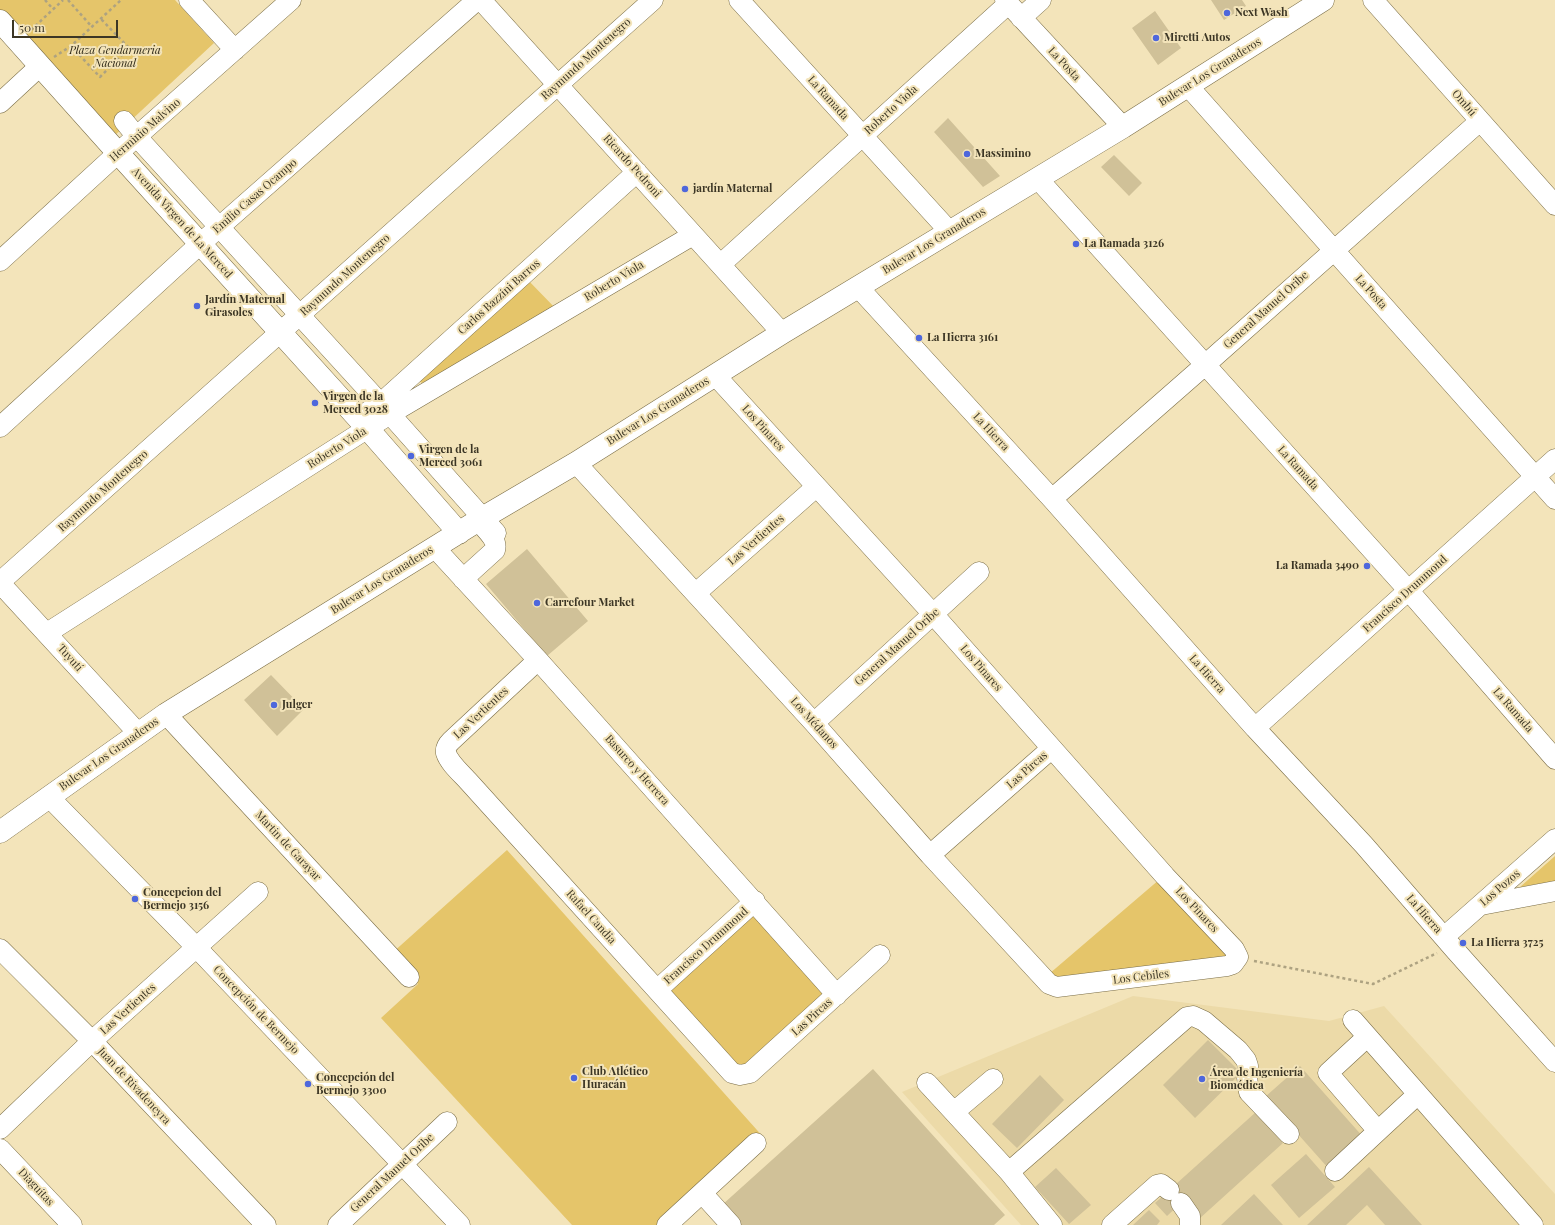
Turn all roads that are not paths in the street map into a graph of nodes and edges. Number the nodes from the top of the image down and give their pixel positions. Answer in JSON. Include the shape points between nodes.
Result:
{"nodes":[{"id":1,"x":189,"y":0,"type":"edge"},
{"id":2,"x":291,"y":0,"type":"edge"},
{"id":3,"x":477,"y":0,"type":"edge"},
{"id":4,"x":481,"y":0,"type":"edge"},
{"id":5,"x":653,"y":0,"type":"edge"},
{"id":6,"x":740,"y":0,"type":"edge"},
{"id":7,"x":1041,"y":0,"type":"edge"},
{"id":8,"x":1323,"y":0,"type":"edge"},
{"id":9,"x":1373,"y":0,"type":"edge"},
{"id":10,"x":1011,"y":7,"type":"edge"},
{"id":11,"x":0,"y":21,"type":"edge"},
{"id":12,"x":235,"y":50,"type":"junction"},
{"id":13,"x":40,"y":66,"type":"junction"},
{"id":14,"x":558,"y":84,"type":"junction"},
{"id":15,"x":1188,"y":86,"type":"junction"},
{"id":16,"x":0,"y":103,"type":"edge"},
{"id":17,"x":124,"y":121,"type":"dead end"},
{"id":18,"x":1480,"y":121,"type":"junction"},
{"id":19,"x":1123,"y":128,"type":"junction"},
{"id":20,"x":862,"y":136,"type":"junction"},
{"id":21,"x":137,"y":137,"type":"junction"},
{"id":22,"x":118,"y":153,"type":"junction"},
{"id":23,"x":637,"y":172,"type":"junction"},
{"id":24,"x":1038,"y":179,"type":"junction"},
{"id":25,"x":1555,"y":205,"type":"edge"},
{"id":26,"x":219,"y":228,"type":"junction"},
{"id":27,"x":950,"y":232,"type":"junction"},
{"id":28,"x":693,"y":235,"type":"junction"},
{"id":29,"x":200,"y":244,"type":"junction"},
{"id":30,"x":1334,"y":250,"type":"junction"},
{"id":31,"x":0,"y":261,"type":"edge"},
{"id":32,"x":721,"y":264,"type":"junction"},
{"id":33,"x":858,"y":287,"type":"junction"},
{"id":34,"x":300,"y":316,"type":"junction"},
{"id":35,"x":281,"y":332,"type":"junction"},
{"id":36,"x":782,"y":333,"type":"junction"},
{"id":37,"x":1205,"y":365,"type":"junction"},
{"id":38,"x":715,"y":375,"type":"junction"},
{"id":39,"x":385,"y":409,"type":"junction"},
{"id":40,"x":363,"y":423,"type":"junction"},
{"id":41,"x":0,"y":427,"type":"edge"},
{"id":42,"x":1555,"y":459,"type":"edge"},
{"id":43,"x":576,"y":463,"type":"junction"},
{"id":44,"x":1535,"y":477,"type":"junction"},
{"id":45,"x":816,"y":487,"type":"junction"},
{"id":46,"x":1052,"y":499,"type":"junction"},
{"id":47,"x":1555,"y":499,"type":"edge"},
{"id":48,"x":486,"y":524,"type":"junction"},
{"id":49,"x":459,"y":533,"type":"junction"},
{"id":50,"x":435,"y":548,"type":"junction"},
{"id":51,"x":979,"y":572,"type":"dead end"},
{"id":52,"x":463,"y":579,"type":"junction"},
{"id":53,"x":0,"y":583,"type":"edge"},
{"id":54,"x":1409,"y":591,"type":"junction"},
{"id":55,"x":696,"y":593,"type":"junction"},
{"id":56,"x":933,"y":614,"type":"junction"},
{"id":57,"x":47,"y":633,"type":"junction"},
{"id":58,"x":538,"y":660,"type":"junction"},
{"id":59,"x":166,"y":714,"type":"junction"},
{"id":60,"x":814,"y":723,"type":"junction"},
{"id":61,"x":1256,"y":728,"type":"junction"},
{"id":62,"x":138,"y":733,"type":"junction"},
{"id":63,"x":1051,"y":748,"type":"junction"},
{"id":64,"x":446,"y":752,"type":"joint"},
{"id":65,"x":1555,"y":759,"type":"edge"},
{"id":66,"x":49,"y":797,"type":"junction"},
{"id":67,"x":0,"y":832,"type":"edge"},
{"id":68,"x":1555,"y":839,"type":"edge"},
{"id":69,"x":930,"y":855,"type":"junction"},
{"id":70,"x":1555,"y":891,"type":"edge"},
{"id":71,"x":258,"y":892,"type":"dead end"},
{"id":72,"x":755,"y":901,"type":"junction"},
{"id":73,"x":1480,"y":905,"type":"junction"},
{"id":74,"x":1450,"y":944,"type":"junction"},
{"id":75,"x":196,"y":947,"type":"junction"},
{"id":76,"x":0,"y":949,"type":"edge"},
{"id":77,"x":880,"y":955,"type":"dead end"},
{"id":78,"x":1236,"y":961,"type":"joint"},
{"id":79,"x":409,"y":977,"type":"dead end"},
{"id":80,"x":1049,"y":984,"type":"joint"},
{"id":81,"x":657,"y":990,"type":"junction"},
{"id":82,"x":837,"y":994,"type":"junction"},
{"id":83,"x":1353,"y":1020,"type":"dead end"},
{"id":84,"x":1367,"y":1037,"type":"junction"},
{"id":85,"x":92,"y":1042,"type":"junction"},
{"id":86,"x":1555,"y":1062,"type":"edge"},
{"id":87,"x":740,"y":1075,"type":"joint"},
{"id":88,"x":993,"y":1079,"type":"dead end"},
{"id":89,"x":927,"y":1083,"type":"dead end"},
{"id":90,"x":1418,"y":1094,"type":"junction"},
{"id":91,"x":954,"y":1112,"type":"junction"},
{"id":92,"x":447,"y":1122,"type":"dead end"},
{"id":93,"x":0,"y":1129,"type":"edge"},
{"id":94,"x":1378,"y":1131,"type":"junction"},
{"id":95,"x":1289,"y":1134,"type":"dead end"},
{"id":96,"x":756,"y":1143,"type":"dead end"},
{"id":97,"x":0,"y":1149,"type":"edge"},
{"id":98,"x":402,"y":1163,"type":"junction"},
{"id":99,"x":1335,"y":1171,"type":"dead end"},
{"id":100,"x":1009,"y":1172,"type":"junction"},
{"id":101,"x":702,"y":1193,"type":"junction"},
{"id":102,"x":72,"y":1225,"type":"edge"},
{"id":103,"x":266,"y":1225,"type":"edge"},
{"id":104,"x":338,"y":1225,"type":"edge"},
{"id":105,"x":460,"y":1225,"type":"edge"},
{"id":106,"x":667,"y":1225,"type":"edge"},
{"id":107,"x":731,"y":1225,"type":"edge"},
{"id":108,"x":1052,"y":1225,"type":"edge"},
{"id":109,"x":1112,"y":1225,"type":"edge"},
{"id":110,"x":1190,"y":1225,"type":"edge"},
{"id":111,"x":1533,"y":1225,"type":"edge"}],
"edges":[{"from":1,"to":12,"type":"street"},
{"from":2,"to":12,"type":"street","name":"Herminio Malvino"},
{"from":3,"to":26,"type":"street","name":"Emilio Casas Ocampo"},
{"from":4,"to":14,"type":"street","name":"Ricardo Pedroni"},
{"from":5,"to":14,"type":"street","name":"Raymundo Montenegro"},
{"from":6,"to":20,"type":"street","name":"La Ramada"},
{"from":7,"to":10,"type":"street","name":"Roberto Viola"},
{"from":8,"to":15,"type":"main road","name":"Bulevar Los Granaderos"},
{"from":9,"to":18,"type":"street","name":"Ombú"},
{"from":10,"to":19,"type":"street","name":"La Posta"},
{"from":10,"to":20,"type":"street","name":"Roberto Viola"},
{"from":11,"to":13,"type":"main road","name":"Avenida Virgen de La Merced"},
{"from":12,"to":21,"type":"street","name":"Herminio Malvino"},
{"from":13,"to":16,"type":"street"},
{"from":13,"to":22,"type":"main road","name":"Avenida Virgen de La Merced"},
{"from":14,"to":23,"type":"street","name":"Ricardo Pedroni"},
{"from":14,"to":34,"type":"street","name":"Raymundo Montenegro"},
{"from":15,"to":19,"type":"main road","name":"Bulevar Los Granaderos"},
{"from":15,"to":30,"type":"street","name":"La Posta"},
{"from":17,"to":21,"type":"street"},
{"from":18,"to":25,"type":"street","name":"Ombú"},
{"from":18,"to":30,"type":"street","name":"General Manuel Oribe"},
{"from":19,"to":24,"type":"main road","name":"Bulevar Los Granaderos"},
{"from":20,"to":27,"type":"street","name":"La Ramada"},
{"from":20,"to":32,"type":"street","name":"Roberto Viola"},
{"from":21,"to":22,"type":"street","name":"Herminio Malvino"},
{"from":21,"to":26,"type":"street"},
{"from":22,"to":29,"type":"main road","name":"Avenida Virgen de La Merced"},
{"from":22,"to":31,"type":"street","name":"Herminio Malvino"},
{"from":23,"to":28,"type":"street","name":"Ricardo Pedroni"},
{"from":23,"to":39,"type":"street","name":"Carlos Bazzini Barros"},
{"from":24,"to":27,"type":"main road","name":"Bulevar Los Granaderos"},
{"from":24,"to":37,"type":"street","name":"La Ramada"},
{"from":26,"to":29,"type":"street","name":"Emilio Casas Ocampo"},
{"from":26,"to":34,"type":"street"},
{"from":27,"to":33,"type":"main road","name":"Bulevar Los Granaderos"},
{"from":28,"to":32,"type":"street","name":"Ricardo Pedroni"},
{"from":28,"to":39,"type":"street","name":"Roberto Viola"},
{"from":29,"to":35,"type":"main road","name":"Avenida Virgen de La Merced"},
{"from":29,"to":41,"type":"street","name":"Emilio Casas Ocampo"},
{"from":30,"to":37,"type":"street","name":"General Manuel Oribe"},
{"from":30,"to":44,"type":"street","name":"La Posta"},
{"from":32,"to":36,"type":"street","name":"Ricardo Pedroni"},
{"from":33,"to":36,"type":"main road","name":"Bulevar Los Granaderos"},
{"from":33,"to":46,"type":"street","name":"La Hierra"},
{"from":34,"to":35,"type":"street","name":"Raymundo Montenegro"},
{"from":34,"to":39,"type":"street"},
{"from":35,"to":40,"type":"main road","name":"Avenida Virgen de La Merced"},
{"from":35,"to":53,"type":"street","name":"Raymundo Montenegro"},
{"from":36,"to":38,"type":"main road","name":"Bulevar Los Granaderos"},
{"from":37,"to":46,"type":"street","name":"General Manuel Oribe"},
{"from":37,"to":54,"type":"street","name":"La Ramada"},
{"from":38,"to":43,"type":"main road","name":"Bulevar Los Granaderos"},
{"from":38,"to":45,"type":"street","name":"Los Pinares"},
{"from":39,"to":40,"type":"street","name":"Carlos Bazzini Barros"},
{"from":39,"to":48,"type":"street"},
{"from":40,"to":49,"type":"main road","name":"Avenida Virgen de La Merced"},
{"from":40,"to":57,"type":"street","name":"Roberto Viola"},
{"from":42,"to":44,"type":"street","name":"Francisco Drummond"},
{"from":43,"to":48,"type":"main road","name":"Bulevar Los Granaderos"},
{"from":43,"to":55,"type":"street","name":"Los Médanos"},
{"from":44,"to":47,"type":"street","name":"La Posta"},
{"from":44,"to":54,"type":"street","name":"Francisco Drummond"},
{"from":45,"to":55,"type":"street","name":"Las Vertientes"},
{"from":45,"to":56,"type":"street","name":"Los Pinares"},
{"from":46,"to":61,"type":"street","name":"La Hierra"},
{"from":48,"to":49,"type":"main road","name":"Bulevar Los Granaderos"},
{"from":48,"to":52,"type":"street","via":[[497,546]]},
{"from":49,"to":50,"type":"main road","name":"Bulevar Los Granaderos"},
{"from":50,"to":52,"type":"street","name":"Basurco y Herrera"},
{"from":50,"to":59,"type":"main road","name":"Bulevar Los Granaderos"},
{"from":51,"to":56,"type":"street","name":"General Manuel Oribe"},
{"from":52,"to":58,"type":"street","name":"Basurco y Herrera"},
{"from":53,"to":57,"type":"street","name":"Tuyutí"},
{"from":54,"to":61,"type":"street","name":"Francisco Drummond"},
{"from":54,"to":65,"type":"street","name":"La Ramada"},
{"from":55,"to":60,"type":"street","name":"Los Médanos"},
{"from":56,"to":60,"type":"street","name":"General Manuel Oribe"},
{"from":56,"to":63,"type":"street","name":"Los Pinares"},
{"from":57,"to":62,"type":"street","name":"Tuyutí"},
{"from":58,"to":64,"type":"street","name":"Las Vertientes","via":[[451,740]]},
{"from":58,"to":72,"type":"street","name":"Basurco y Herrera"},
{"from":59,"to":62,"type":"main road","name":"Bulevar Los Granaderos"},
{"from":59,"to":79,"type":"street","name":"Martin de Garayar"},
{"from":60,"to":69,"type":"street","name":"Los Médanos"},
{"from":61,"to":74,"type":"street","name":"La Hierra","via":[[1364,845]]},
{"from":62,"to":66,"type":"main road","name":"Bulevar Los Granaderos"},
{"from":63,"to":69,"type":"street","name":"Las Pircas"},
{"from":63,"to":78,"type":"street","name":"Los Pinares","via":[[1234,949]]},
{"from":64,"to":81,"type":"street","name":"Rafael Candia","via":[[450,761]]},
{"from":66,"to":67,"type":"main road","name":"Bulevar Los Granaderos"},
{"from":66,"to":75,"type":"street","name":"Concepción de Bermejo"},
{"from":68,"to":73,"type":"street","name":"Los Pozos"},
{"from":69,"to":80,"type":"street","name":"Los Médanos"},
{"from":70,"to":73,"type":"street"},
{"from":71,"to":75,"type":"street","name":"Las Vertientes"},
{"from":72,"to":81,"type":"street","name":"Francisco Drummond"},
{"from":72,"to":82,"type":"street","name":"Basurco y Herrera"},
{"from":73,"to":74,"type":"street","name":"Los Pozos"},
{"from":74,"to":86,"type":"street","name":"La Hierra"},
{"from":75,"to":85,"type":"street","name":"Las Vertientes"},
{"from":75,"to":98,"type":"street","name":"Concepción de Bermejo"},
{"from":76,"to":85,"type":"street","name":"Juan de Rivadeneyra"},
{"from":77,"to":82,"type":"street","name":"Las Pircas"},
{"from":78,"to":80,"type":"street","name":"Los Cebiles","via":[[1227,966],[1057,987]]},
{"from":81,"to":87,"type":"street","name":"Rafael Candia","via":[[732,1073]]},
{"from":82,"to":87,"type":"street","name":"Las Pircas","via":[[750,1072]]},
{"from":83,"to":84,"type":"street"},
{"from":84,"to":90,"type":"street"},
{"from":84,"to":94,"type":"street","via":[[1328,1073]]},
{"from":85,"to":93,"type":"street","name":"Las Vertientes"},
{"from":85,"to":103,"type":"street","name":"Juan de Rivadeneyra"},
{"from":88,"to":91,"type":"street"},
{"from":89,"to":91,"type":"street"},
{"from":90,"to":94,"type":"street"},
{"from":90,"to":111,"type":"street"},
{"from":91,"to":100,"type":"street"},
{"from":92,"to":98,"type":"street","name":"General Manuel Oribe"},
{"from":94,"to":99,"type":"street"},
{"from":95,"to":100,"type":"street","via":[[1250,1092],[1248,1066],[1238,1050],[1204,1021],[1193,1016],[1187,1017]]},
{"from":96,"to":101,"type":"street"},
{"from":97,"to":102,"type":"street","name":"Diaguitas"},
{"from":98,"to":104,"type":"street","name":"General Manuel Oribe"},
{"from":98,"to":105,"type":"street","name":"Concepción de Bermejo"},
{"from":100,"to":108,"type":"street"},
{"from":101,"to":106,"type":"street"},
{"from":101,"to":107,"type":"street"},
{"from":109,"to":110,"type":"street","via":[[1161,1184],[1190,1216]]}]}
